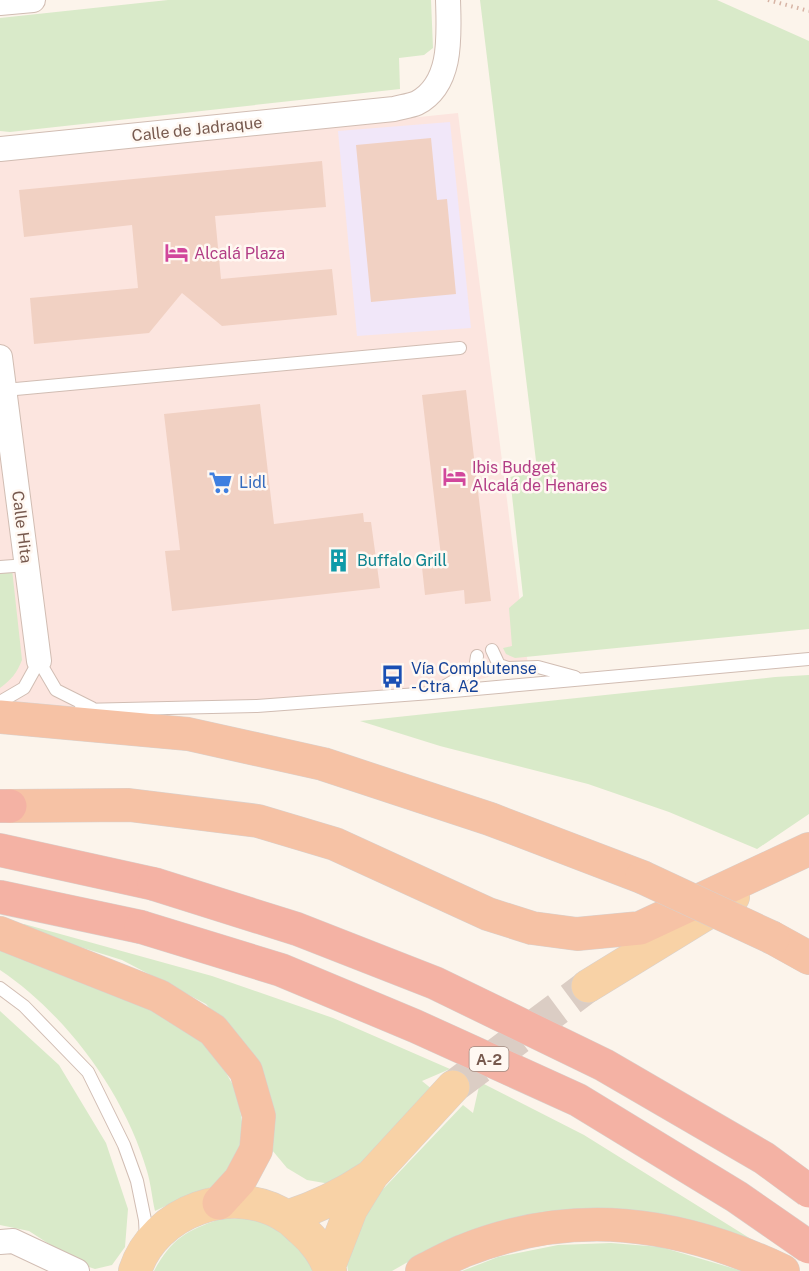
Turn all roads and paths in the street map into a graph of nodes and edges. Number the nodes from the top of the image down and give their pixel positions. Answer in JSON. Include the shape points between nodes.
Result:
{"nodes":[{"id":1,"x":33,"y":0,"type":"edge"},
{"id":2,"x":448,"y":0,"type":"edge"},
{"id":3,"x":768,"y":0,"type":"edge"},
{"id":4,"x":0,"y":3,"type":"edge"},
{"id":5,"x":809,"y":11,"type":"edge"},
{"id":6,"x":0,"y":149,"type":"edge"},
{"id":7,"x":460,"y":348,"type":"dead end"},
{"id":8,"x":0,"y":357,"type":"edge"},
{"id":9,"x":5,"y":390,"type":"junction"},
{"id":10,"x":27,"y":565,"type":"junction"},
{"id":11,"x":0,"y":567,"type":"edge"},
{"id":12,"x":492,"y":651,"type":"dead end"},
{"id":13,"x":477,"y":656,"type":"dead end"},
{"id":14,"x":809,"y":658,"type":"edge"},
{"id":15,"x":39,"y":662,"type":"junction"},
{"id":16,"x":585,"y":679,"type":"junction"},
{"id":17,"x":430,"y":693,"type":"junction"},
{"id":18,"x":0,"y":702,"type":"edge"},
{"id":19,"x":93,"y":709,"type":"junction"},
{"id":20,"x":0,"y":715,"type":"edge"},
{"id":21,"x":5,"y":806,"type":"edge"},
{"id":22,"x":0,"y":850,"type":"edge"},
{"id":23,"x":809,"y":850,"type":"edge"},
{"id":24,"x":0,"y":897,"type":"edge"},
{"id":25,"x":0,"y":933,"type":"edge"},
{"id":26,"x":809,"y":958,"type":"edge"},
{"id":27,"x":588,"y":986,"type":"tunnel mouth"},
{"id":28,"x":0,"y":988,"type":"edge"},
{"id":29,"x":453,"y":1087,"type":"tunnel mouth"},
{"id":30,"x":372,"y":1175,"type":"junction"},
{"id":31,"x":809,"y":1191,"type":"edge"},
{"id":32,"x":219,"y":1203,"type":"junction"},
{"id":33,"x":287,"y":1217,"type":"junction"},
{"id":34,"x":0,"y":1242,"type":"edge"},
{"id":35,"x":809,"y":1247,"type":"edge"},
{"id":36,"x":135,"y":1263,"type":"edge"},
{"id":37,"x":52,"y":1264,"type":"edge"},
{"id":38,"x":330,"y":1268,"type":"edge"},
{"id":39,"x":77,"y":1271,"type":"edge"},
{"id":40,"x":422,"y":1271,"type":"edge"},
{"id":41,"x":783,"y":1271,"type":"edge"}],
"edges":[{"from":1,"to":4,"type":"street"},
{"from":2,"to":6,"type":"street","name":"Calle de Jadraque","via":[[449,35],[441,77],[431,93],[416,103],[394,109]]},
{"from":3,"to":5,"type":"path"},
{"from":7,"to":9,"type":"lane"},
{"from":8,"to":9,"type":"street","name":"Calle Hita"},
{"from":9,"to":10,"type":"street","name":"Calle Hita"},
{"from":10,"to":11,"type":"lane"},
{"from":10,"to":15,"type":"street","name":"Calle Hita"},
{"from":12,"to":16,"type":"lane","via":[[499,665],[508,668],[538,667]]},
{"from":13,"to":17,"type":"lane","via":[[475,669]]},
{"from":14,"to":16,"type":"lane"},
{"from":15,"to":18,"type":"lane","via":[[24,688]]},
{"from":15,"to":19,"type":"lane","name":"Calle Hita","via":[[56,690]]},
{"from":16,"to":17,"type":"lane"},
{"from":17,"to":19,"type":"lane","via":[[257,706]]},
{"from":19,"to":20,"type":"lane"},
{"from":20,"to":26,"type":"highway","bridge":true,"via":[[188,735],[323,764],[490,819],[642,877]]},
{"from":21,"to":23,"type":"highway","via":[[129,805],[258,821],[335,844],[488,914],[532,928],[577,934],[640,928]]},
{"from":22,"to":31,"type":"highway","bridge":true,"via":[[154,884],[297,929],[435,983],[604,1065],[764,1158]]},
{"from":23,"to":27,"type":"main road"},
{"from":24,"to":35,"type":"highway","number":"A-2","bridge":true,"via":[[141,927],[281,970],[415,1026],[579,1100],[737,1197]]},
{"from":25,"to":32,"type":"highway","via":[[159,996],[213,1030],[246,1071],[259,1116],[256,1150],[240,1180]]},
{"from":28,"to":36,"type":"lane","via":[[24,1006],[88,1072],[124,1145],[145,1220]]},
{"from":29,"to":30,"type":"main road"},
{"from":30,"to":33,"type":"main road","via":[[338,1198]]},
{"from":30,"to":38,"type":"main road","via":[[351,1209]]},
{"from":32,"to":33,"type":"main road","via":[[242,1202]]},
{"from":32,"to":36,"type":"main road","via":[[191,1210],[166,1225]]},
{"from":33,"to":38,"type":"main road","via":[[312,1238]]},
{"from":34,"to":37,"type":"street","via":[[13,1241]]},
{"from":37,"to":39,"type":"street"},
{"from":40,"to":41,"type":"highway","via":[[464,1251],[520,1233],[602,1224],[685,1234]]}]}
